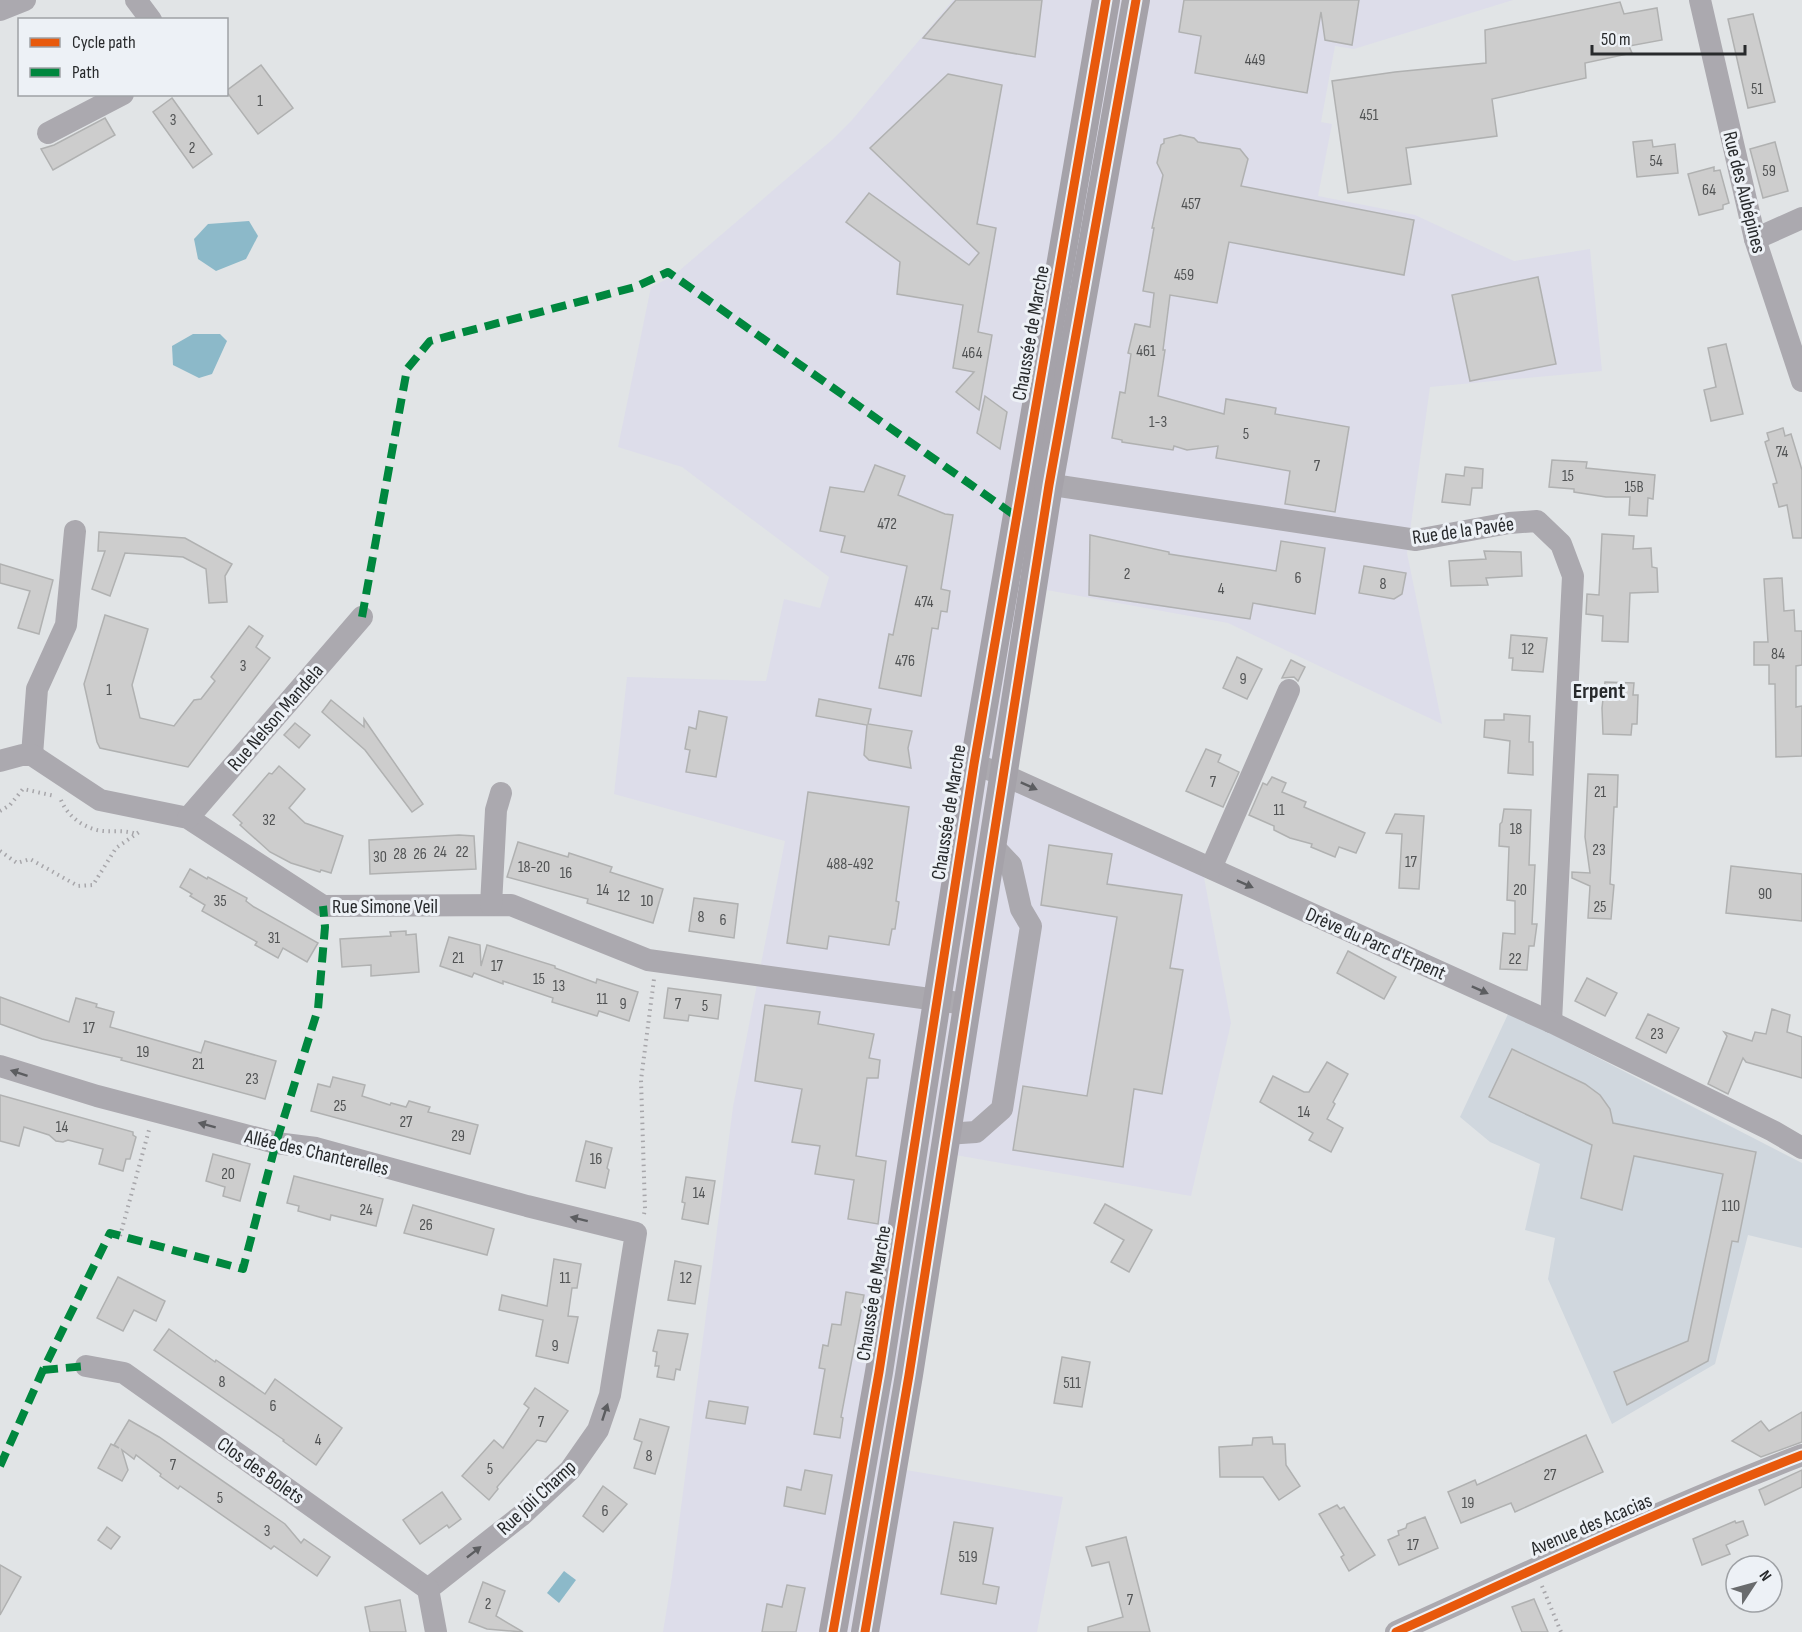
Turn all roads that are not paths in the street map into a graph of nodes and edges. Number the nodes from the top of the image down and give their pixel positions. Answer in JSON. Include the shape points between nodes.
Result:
{"nodes":[{"id":1,"x":25,"y":0,"type":"edge"},
{"id":2,"x":136,"y":0,"type":"edge"},
{"id":3,"x":1106,"y":0,"type":"edge"},
{"id":4,"x":1136,"y":0,"type":"edge"},
{"id":5,"x":1700,"y":0,"type":"edge"},
{"id":6,"x":0,"y":10,"type":"edge"},
{"id":7,"x":150,"y":18,"type":"edge"},
{"id":8,"x":119,"y":96,"type":"edge"},
{"id":9,"x":48,"y":133,"type":"dead end"},
{"id":10,"x":1802,"y":218,"type":"edge"},
{"id":11,"x":1755,"y":239,"type":"junction"},
{"id":12,"x":1802,"y":381,"type":"edge"},
{"id":13,"x":1036,"y":483,"type":"junction"},
{"id":14,"x":75,"y":531,"type":"dead end"},
{"id":15,"x":362,"y":617,"type":"dead end"},
{"id":16,"x":1289,"y":690,"type":"dead end"},
{"id":17,"x":32,"y":755,"type":"junction"},
{"id":18,"x":0,"y":761,"type":"edge"},
{"id":19,"x":974,"y":764,"type":"junction"},
{"id":20,"x":1004,"y":775,"type":"junction"},
{"id":21,"x":501,"y":793,"type":"dead end"},
{"id":22,"x":180,"y":816,"type":"junction"},
{"id":23,"x":993,"y":846,"type":"junction"},
{"id":24,"x":1211,"y":868,"type":"junction"},
{"id":25,"x":491,"y":905,"type":"junction"},
{"id":26,"x":936,"y":999,"type":"junction"},
{"id":27,"x":966,"y":1004,"type":"junction"},
{"id":28,"x":1551,"y":1022,"type":"junction"},
{"id":29,"x":0,"y":1066,"type":"edge"},
{"id":30,"x":1773,"y":1131,"type":"junction"},
{"id":31,"x":1802,"y":1133,"type":"edge"},
{"id":32,"x":946,"y":1134,"type":"junction"},
{"id":33,"x":1802,"y":1148,"type":"edge"},
{"id":34,"x":636,"y":1233,"type":"joint"},
{"id":35,"x":87,"y":1366,"type":"dead end"},
{"id":36,"x":1802,"y":1455,"type":"edge"},
{"id":37,"x":428,"y":1588,"type":"junction"},
{"id":38,"x":436,"y":1632,"type":"edge"},
{"id":39,"x":833,"y":1632,"type":"edge"},
{"id":40,"x":865,"y":1632,"type":"edge"},
{"id":41,"x":1396,"y":1632,"type":"edge"}],
"edges":[{"from":1,"to":6,"type":"street"},
{"from":2,"to":7,"type":"street"},
{"from":3,"to":13,"type":"main road","name":"Chaussée de Marche"},
{"from":4,"to":13,"type":"main road","name":"Chaussée de Marche"},
{"from":5,"to":11,"type":"street","name":"Rue des Aubépines"},
{"from":8,"to":9,"type":"street"},
{"from":10,"to":11,"type":"street"},
{"from":11,"to":12,"type":"street","name":"Rue des Aubépines"},
{"from":13,"to":19,"type":"main road","name":"Chaussée de Marche"},
{"from":13,"to":20,"type":"main road","name":"Chaussée de Marche"},
{"from":13,"to":28,"type":"street","name":"Rue de la Pavée","via":[[1416,540],[1537,521],[1561,544],[1573,576]]},
{"from":14,"to":17,"type":"street","via":[[66,625],[36,689]]},
{"from":15,"to":22,"type":"street","name":"Rue Nelson Mandela"},
{"from":16,"to":24,"type":"street"},
{"from":17,"to":18,"type":"street"},
{"from":17,"to":22,"type":"street","name":"Rue Simone Veil","via":[[100,800]]},
{"from":19,"to":20,"type":"street","name":"Drève du Parc d'Erpent"},
{"from":19,"to":26,"type":"main road","name":"Chaussée de Marche"},
{"from":20,"to":23,"type":"main road","name":"Chaussée de Marche"},
{"from":20,"to":24,"type":"street","name":"Drève du Parc d'Erpent","one_way":true},
{"from":21,"to":25,"type":"street","via":[[496,810]]},
{"from":22,"to":25,"type":"street","name":"Rue Simone Veil","via":[[323,906]]},
{"from":23,"to":27,"type":"main road","name":"Chaussée de Marche"},
{"from":23,"to":32,"type":"street","via":[[1011,865],[1021,909],[1031,926],[1002,1109],[976,1132]]},
{"from":24,"to":28,"type":"street","name":"Drève du Parc d'Erpent","one_way":true},
{"from":25,"to":26,"type":"street","name":"Rue Simone Veil","via":[[511,905],[648,960]]},
{"from":26,"to":27,"type":"street","name":"Rue Simone Veil"},
{"from":26,"to":39,"type":"main road","name":"Chaussée de Marche","via":[[879,1372]]},
{"from":27,"to":32,"type":"main road","name":"Chaussée de Marche"},
{"from":28,"to":30,"type":"street","name":"Drève du Parc d'Erpent"},
{"from":34,"to":29,"type":"street","name":"Allée des Chanterelles","one_way":true,"via":[[316,1148],[276,1143],[154,1111]]},
{"from":30,"to":31,"type":"street","name":"Drève du Parc d'Erpent"},
{"from":30,"to":33,"type":"street","name":"Drève du Parc d'Erpent"},
{"from":32,"to":40,"type":"main road","name":"Chaussée de Marche"},
{"from":37,"to":34,"type":"street","name":"Rue Joli Champ","one_way":true,"via":[[522,1515],[570,1470],[598,1431],[610,1395]]},
{"from":35,"to":37,"type":"street","name":"Clos des Bolets","via":[[124,1373]]},
{"from":36,"to":41,"type":"street","name":"Avenue des Acacias","via":[[1534,1568]]},
{"from":37,"to":38,"type":"street"}]}
